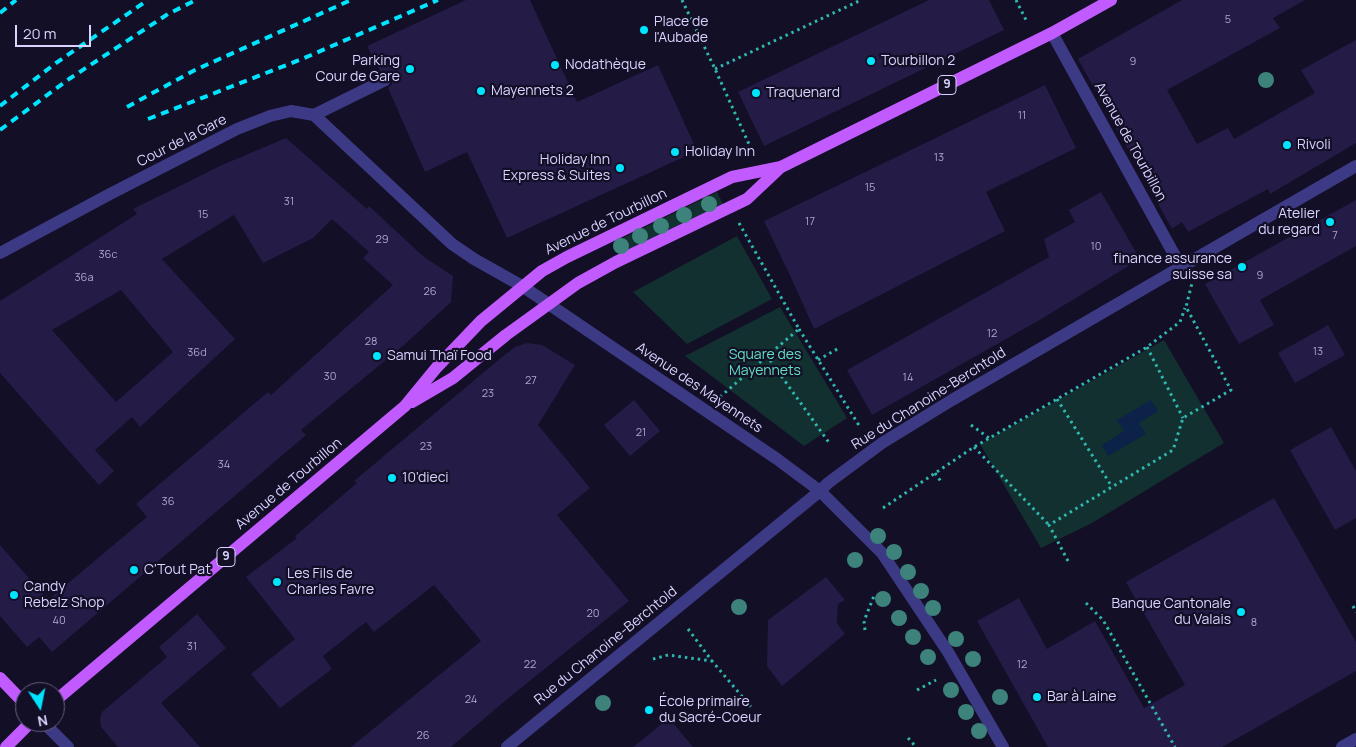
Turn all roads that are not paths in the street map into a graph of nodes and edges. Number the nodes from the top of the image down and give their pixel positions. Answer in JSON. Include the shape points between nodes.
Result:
{"nodes":[{"id":1,"x":1112,"y":0,"type":"edge"},
{"id":2,"x":1052,"y":33,"type":"junction"},
{"id":3,"x":385,"y":80,"type":"dead end"},
{"id":4,"x":314,"y":115,"type":"junction"},
{"id":5,"x":1356,"y":166,"type":"edge"},
{"id":6,"x":781,"y":167,"type":"junction"},
{"id":7,"x":0,"y":254,"type":"edge"},
{"id":8,"x":1180,"y":267,"type":"junction"},
{"id":9,"x":522,"y":286,"type":"junction"},
{"id":10,"x":548,"y":304,"type":"junction"},
{"id":11,"x":405,"y":406,"type":"junction"},
{"id":12,"x":820,"y":491,"type":"junction"},
{"id":13,"x":0,"y":678,"type":"edge"},
{"id":14,"x":65,"y":693,"type":"edge"},
{"id":15,"x":15,"y":694,"type":"edge"},
{"id":16,"x":21,"y":732,"type":"edge"},
{"id":17,"x":53,"y":732,"type":"edge"},
{"id":18,"x":1356,"y":739,"type":"edge"},
{"id":19,"x":6,"y":747,"type":"edge"},
{"id":20,"x":68,"y":747,"type":"edge"},
{"id":21,"x":507,"y":747,"type":"edge"},
{"id":22,"x":1003,"y":747,"type":"edge"},
{"id":23,"x":1342,"y":747,"type":"edge"}],
"edges":[{"from":1,"to":2,"type":"main road","name":"Avenue de Tourbillon","number":"9"},
{"from":2,"to":6,"type":"main road","name":"Avenue de Tourbillon","number":"9"},
{"from":2,"to":8,"type":"street","name":"Avenue de Tourbillon"},
{"from":3,"to":4,"type":"street"},
{"from":4,"to":7,"type":"street","name":"Cour de la Gare","via":[[291,111],[238,129]]},
{"from":4,"to":9,"type":"street","name":"Avenue des Mayennets","via":[[452,244]]},
{"from":5,"to":8,"type":"street","name":"Rue du Chanoine-Berchtold"},
{"from":6,"to":9,"type":"main road","name":"Avenue de Tourbillon","number":"9","via":[[732,177],[567,257]]},
{"from":6,"to":10,"type":"main road","name":"Avenue de Tourbillon","number":"9","via":[[747,199],[616,262]]},
{"from":8,"to":12,"type":"street","name":"Rue du Chanoine-Berchtold","via":[[882,443]]},
{"from":9,"to":10,"type":"street","name":"Avenue des Mayennets"},
{"from":9,"to":11,"type":"main road","name":"Avenue de Tourbillon","number":"9","via":[[480,321],[436,367]]},
{"from":10,"to":11,"type":"main road","name":"Avenue de Tourbillon","number":"9","via":[[453,378]]},
{"from":10,"to":12,"type":"street","name":"Avenue des Mayennets"},
{"from":11,"to":14,"type":"main road","name":"Avenue de Tourbillon","number":"9"},
{"from":12,"to":21,"type":"street","name":"Rue du Chanoine-Berchtold"},
{"from":12,"to":22,"type":"street","name":"Avenue des Mayennets","via":[[882,553],[948,652]]},
{"from":13,"to":15,"type":"main road"},
{"from":16,"to":19,"type":"main road"},
{"from":17,"to":20,"type":"street"},
{"from":18,"to":23,"type":"street"}]}
